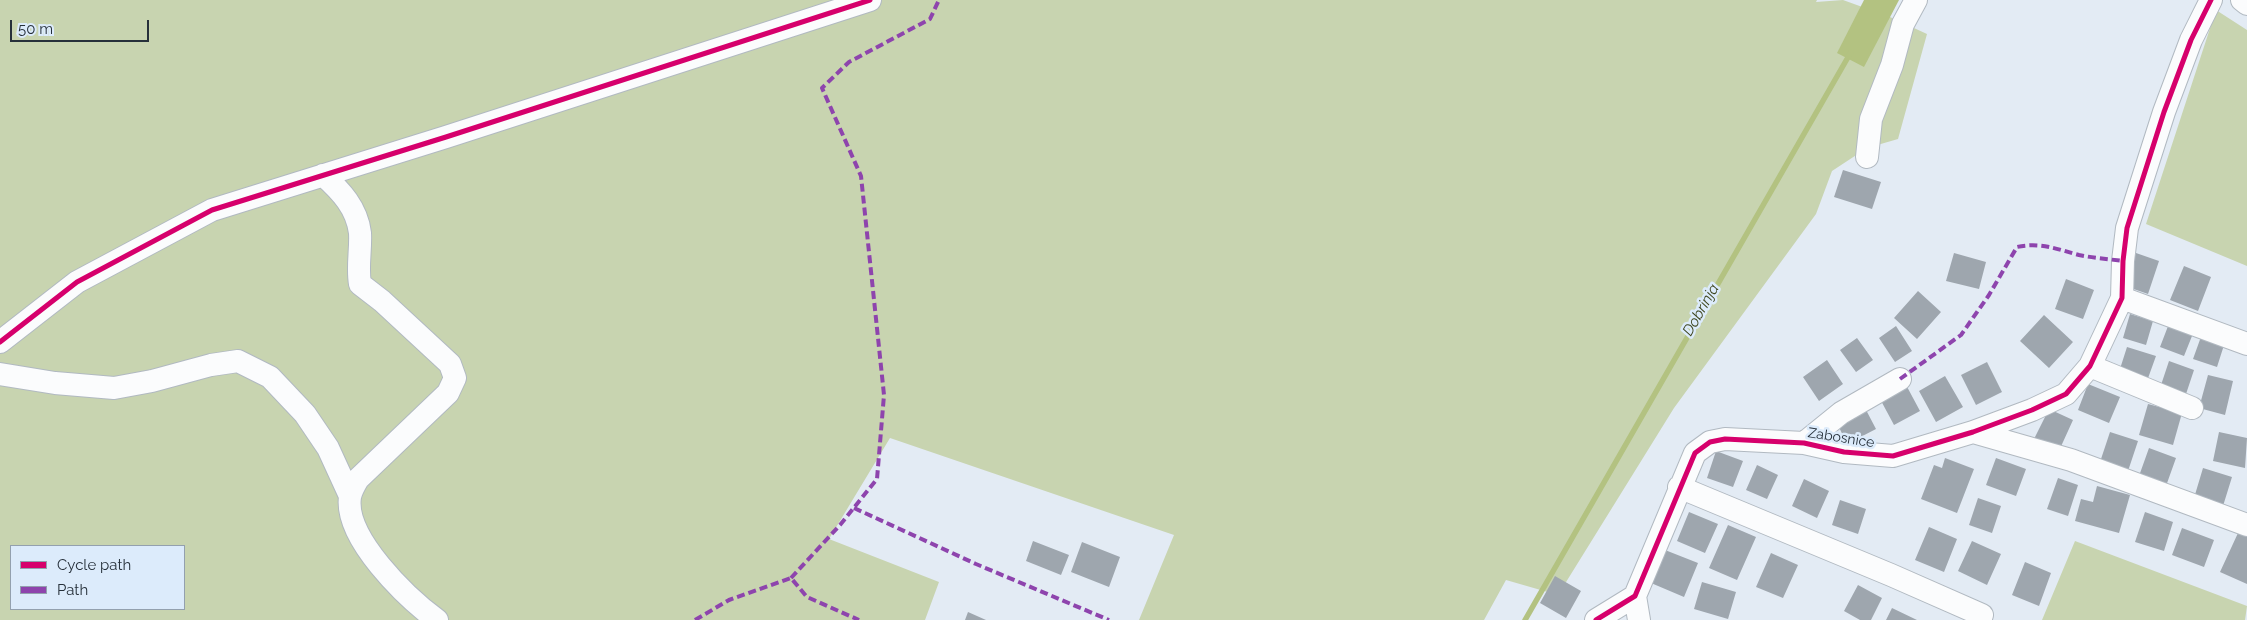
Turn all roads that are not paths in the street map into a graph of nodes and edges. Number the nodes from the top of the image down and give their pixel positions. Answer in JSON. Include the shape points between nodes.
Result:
{"nodes":[{"id":1,"x":870,"y":0,"type":"edge"},
{"id":2,"x":1916,"y":0,"type":"edge"},
{"id":3,"x":2211,"y":0,"type":"edge"},
{"id":4,"x":2242,"y":0,"type":"edge"},
{"id":5,"x":2247,"y":4,"type":"edge"},
{"id":6,"x":1867,"y":157,"type":"dead end"},
{"id":7,"x":323,"y":175,"type":"junction"},
{"id":8,"x":2122,"y":298,"type":"junction"},
{"id":9,"x":0,"y":342,"type":"edge"},
{"id":10,"x":2247,"y":344,"type":"edge"},
{"id":11,"x":2090,"y":366,"type":"junction"},
{"id":12,"x":0,"y":374,"type":"edge"},
{"id":13,"x":1900,"y":379,"type":"dead end"},
{"id":14,"x":2192,"y":408,"type":"dead end"},
{"id":15,"x":1973,"y":432,"type":"junction"},
{"id":16,"x":1804,"y":443,"type":"junction"},
{"id":17,"x":1679,"y":487,"type":"junction"},
{"id":18,"x":350,"y":496,"type":"junction"},
{"id":19,"x":2247,"y":525,"type":"edge"},
{"id":20,"x":1635,"y":596,"type":"junction"},
{"id":21,"x":437,"y":620,"type":"edge"},
{"id":22,"x":1596,"y":620,"type":"edge"},
{"id":23,"x":1639,"y":620,"type":"edge"},
{"id":24,"x":1980,"y":620,"type":"edge"}],
"edges":[{"from":1,"to":7,"type":"street"},
{"from":2,"to":6,"type":"street","via":[[1903,24],[1892,65],[1871,119]]},
{"from":3,"to":8,"type":"street","via":[[2191,40],[2164,112],[2128,228]]},
{"from":4,"to":5,"type":"street"},
{"from":7,"to":9,"type":"street","via":[[212,210],[77,282]]},
{"from":7,"to":18,"type":"street","via":[[344,194],[355,216],[360,233],[360,284],[450,364],[455,378],[448,393],[358,479]]},
{"from":8,"to":10,"type":"street"},
{"from":8,"to":11,"type":"street","name":"Zabosnice"},
{"from":11,"to":14,"type":"street"},
{"from":11,"to":15,"type":"street","name":"Zabosnice","via":[[2066,394]]},
{"from":12,"to":18,"type":"street","via":[[114,388],[238,361],[270,377],[305,414],[328,448]]},
{"from":13,"to":16,"type":"street","name":"Zabosnice","via":[[1841,413]]},
{"from":15,"to":16,"type":"street","name":"Zabosnice","via":[[1893,456],[1844,452]]},
{"from":15,"to":19,"type":"street","via":[[2071,460]]},
{"from":16,"to":17,"type":"street","name":"Zabosnice","via":[[1725,439],[1710,442],[1695,453]]},
{"from":17,"to":20,"type":"street","name":"Zabosnice"},
{"from":17,"to":24,"type":"street","via":[[1900,579],[1982,616]]},
{"from":18,"to":21,"type":"street","via":[[351,513],[360,540],[386,572]]},
{"from":20,"to":22,"type":"street"},
{"from":20,"to":23,"type":"street"}]}
